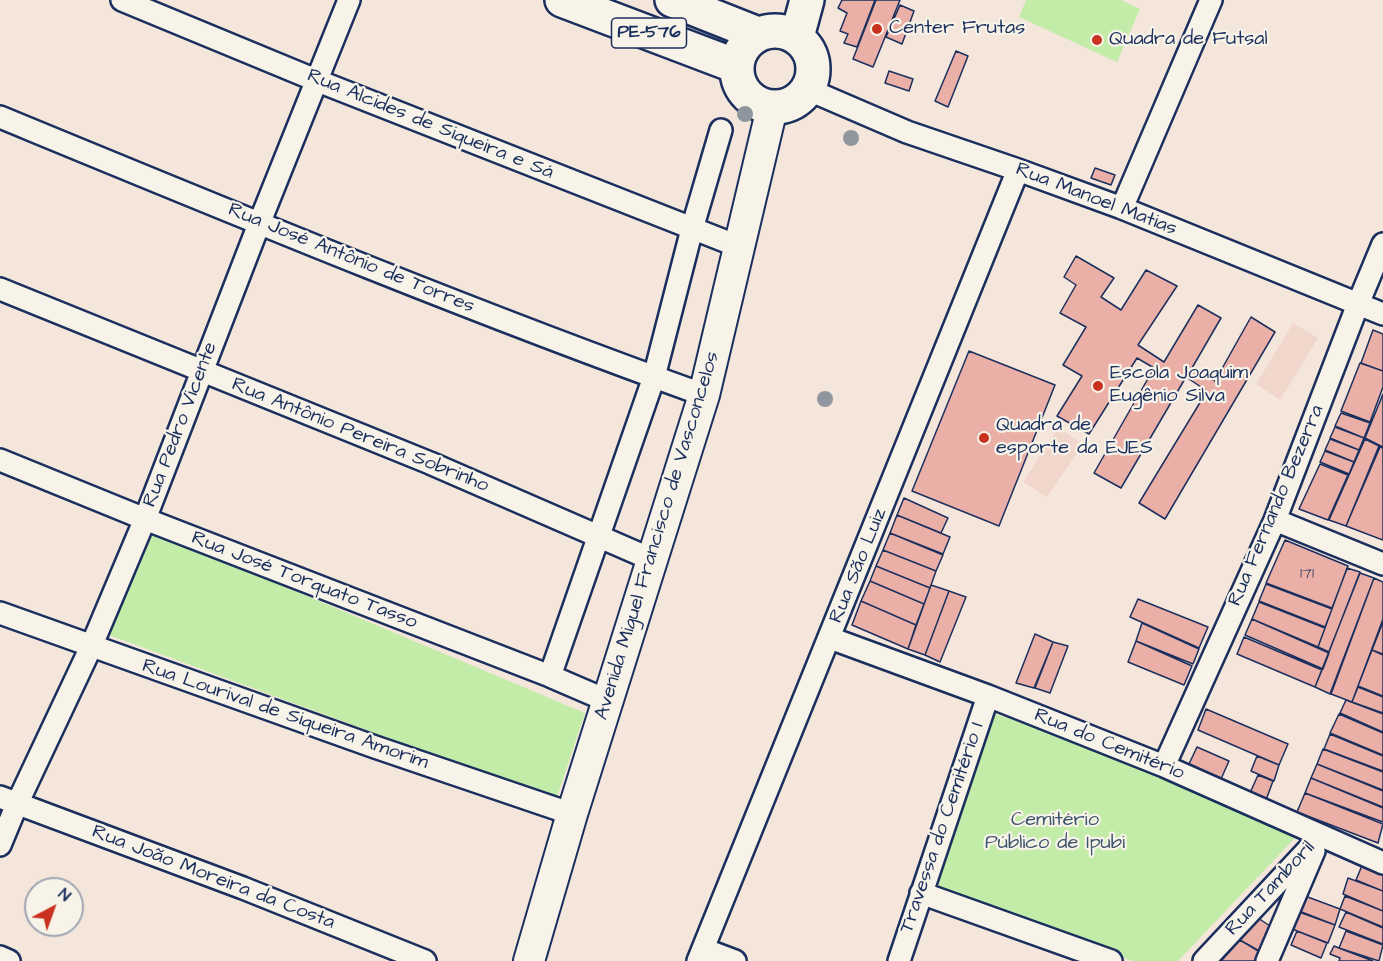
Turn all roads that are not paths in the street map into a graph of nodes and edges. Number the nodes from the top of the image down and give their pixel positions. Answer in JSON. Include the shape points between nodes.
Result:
{"nodes":[{"id":1,"x":122,"y":0,"type":"edge"},
{"id":2,"x":349,"y":0,"type":"edge"},
{"id":3,"x":562,"y":0,"type":"edge"},
{"id":4,"x":672,"y":0,"type":"edge"},
{"id":5,"x":807,"y":0,"type":"edge"},
{"id":6,"x":1211,"y":0,"type":"edge"},
{"id":7,"x":758,"y":34,"type":"junction"},
{"id":8,"x":797,"y":37,"type":"junction"},
{"id":9,"x":736,"y":66,"type":"junction"},
{"id":10,"x":318,"y":81,"type":"junction"},
{"id":11,"x":807,"y":89,"type":"junction"},
{"id":12,"x":772,"y":108,"type":"junction"},
{"id":13,"x":0,"y":117,"type":"edge"},
{"id":14,"x":721,"y":130,"type":"dead end"},
{"id":15,"x":1018,"y":170,"type":"junction"},
{"id":16,"x":1122,"y":208,"type":"junction"},
{"id":17,"x":259,"y":224,"type":"junction"},
{"id":18,"x":692,"y":229,"type":"junction"},
{"id":19,"x":1383,"y":244,"type":"edge"},
{"id":20,"x":740,"y":247,"type":"junction"},
{"id":21,"x":0,"y":289,"type":"edge"},
{"id":22,"x":1358,"y":304,"type":"junction"},
{"id":23,"x":1383,"y":314,"type":"edge"},
{"id":24,"x":201,"y":371,"type":"junction"},
{"id":25,"x":654,"y":377,"type":"junction"},
{"id":26,"x":704,"y":395,"type":"junction"},
{"id":27,"x":0,"y":460,"type":"edge"},
{"id":28,"x":145,"y":519,"type":"junction"},
{"id":29,"x":1275,"y":520,"type":"junction"},
{"id":30,"x":598,"y":535,"type":"junction"},
{"id":31,"x":653,"y":560,"type":"junction"},
{"id":32,"x":1383,"y":564,"type":"edge"},
{"id":33,"x":0,"y":613,"type":"edge"},
{"id":34,"x":830,"y":638,"type":"junction"},
{"id":35,"x":91,"y":647,"type":"junction"},
{"id":36,"x":550,"y":676,"type":"junction"},
{"id":37,"x":988,"y":696,"type":"junction"},
{"id":38,"x":608,"y":701,"type":"junction"},
{"id":39,"x":1164,"y":766,"type":"junction"},
{"id":40,"x":8,"y":800,"type":"edge"},
{"id":41,"x":572,"y":814,"type":"junction"},
{"id":42,"x":1320,"y":837,"type":"junction"},
{"id":43,"x":0,"y":845,"type":"edge"},
{"id":44,"x":1383,"y":863,"type":"edge"},
{"id":45,"x":921,"y":893,"type":"junction"},
{"id":46,"x":701,"y":955,"type":"edge"},
{"id":47,"x":0,"y":957,"type":"edge"},
{"id":48,"x":9,"y":961,"type":"edge"},
{"id":49,"x":425,"y":961,"type":"edge"},
{"id":50,"x":529,"y":961,"type":"edge"},
{"id":51,"x":735,"y":961,"type":"edge"},
{"id":52,"x":899,"y":961,"type":"edge"},
{"id":53,"x":1111,"y":961,"type":"edge"},
{"id":54,"x":1203,"y":961,"type":"edge"},
{"id":55,"x":1267,"y":961,"type":"edge"}],
"edges":[{"from":1,"to":10,"type":"street","name":"Rua Alcides de Siqueira e Sá"},
{"from":2,"to":10,"type":"street","name":"Rua Pedro Vicente"},
{"from":3,"to":9,"type":"main road","number":"PE-576"},
{"from":4,"to":7,"type":"main road","number":"PE-576"},
{"from":5,"to":8,"type":"main road"},
{"from":6,"to":16,"type":"street"},
{"from":7,"to":8,"type":"main road","number":"PE-576","via":[[778,31]]},
{"from":7,"to":9,"type":"main road","via":[[743,47]]},
{"from":8,"to":11,"type":"main road","via":[[810,53],[813,74]]},
{"from":9,"to":12,"type":"main road","via":[[740,86],[753,101]]},
{"from":10,"to":17,"type":"street","name":"Rua Pedro Vicente"},
{"from":10,"to":18,"type":"street","name":"Rua Alcides de Siqueira e Sá"},
{"from":11,"to":12,"type":"main road","via":[[790,105]]},
{"from":11,"to":15,"type":"street","name":"Rua Manoel Matias","via":[[907,132]]},
{"from":12,"to":20,"type":"street","name":"Avenida Miguel Francisco de Vasconcelos"},
{"from":13,"to":17,"type":"street","name":"Rua José Antônio de Torres"},
{"from":14,"to":18,"type":"street"},
{"from":15,"to":16,"type":"street","name":"Rua Manoel Matias"},
{"from":15,"to":34,"type":"street","name":"Rua São Luiz"},
{"from":16,"to":22,"type":"street","name":"Rua Manoel Matias"},
{"from":17,"to":24,"type":"street","name":"Rua Pedro Vicente"},
{"from":17,"to":25,"type":"street","name":"Rua José Antônio de Torres"},
{"from":18,"to":20,"type":"street","name":"Rua Alcides de Siqueira e Sá"},
{"from":18,"to":25,"type":"street"},
{"from":19,"to":22,"type":"street","name":"Rua Fernando Bezerra"},
{"from":20,"to":26,"type":"street","name":"Avenida Miguel Francisco de Vasconcelos"},
{"from":21,"to":24,"type":"street","name":"Rua Antônio Pereira Sobrinho"},
{"from":22,"to":23,"type":"street","name":"Rua Manoel Matias"},
{"from":22,"to":29,"type":"street","name":"Rua Fernando Bezerra"},
{"from":24,"to":28,"type":"street","name":"Rua Pedro Vicente"},
{"from":24,"to":30,"type":"street","name":"Rua Antônio Pereira Sobrinho"},
{"from":25,"to":26,"type":"street","name":"Rua José Antônio de Torres"},
{"from":25,"to":30,"type":"street"},
{"from":26,"to":31,"type":"street","name":"Avenida Miguel Francisco de Vasconcelos"},
{"from":27,"to":28,"type":"street","name":"Rua José Torquato Tasso"},
{"from":28,"to":35,"type":"street","name":"Rua Pedro Vicente"},
{"from":28,"to":36,"type":"street","name":"Rua José Torquato Tasso"},
{"from":29,"to":32,"type":"street"},
{"from":29,"to":39,"type":"street","name":"Rua Fernando Bezerra"},
{"from":30,"to":31,"type":"street","name":"Rua Antônio Pereira Sobrinho"},
{"from":30,"to":36,"type":"street"},
{"from":31,"to":38,"type":"street","name":"Avenida Miguel Francisco de Vasconcelos"},
{"from":33,"to":35,"type":"street","name":"Rua Lourival de Siqueira Amorim"},
{"from":34,"to":37,"type":"street","name":"Rua do Cemitério"},
{"from":34,"to":46,"type":"street","name":"Rua São Luiz"},
{"from":35,"to":40,"type":"street","name":"Rua Pedro Vicente"},
{"from":35,"to":41,"type":"street","name":"Rua Lourival de Siqueira Amorim"},
{"from":36,"to":38,"type":"street","name":"Rua José Torquato Tasso"},
{"from":37,"to":39,"type":"street","name":"Rua do Cemitério"},
{"from":37,"to":45,"type":"street","name":"Travessa do Cemitério I"},
{"from":38,"to":41,"type":"street","name":"Avenida Miguel Francisco de Vasconcelos"},
{"from":39,"to":42,"type":"street","name":"Rua do Cemitério"},
{"from":40,"to":43,"type":"street","name":"Rua Pedro Vicente"},
{"from":40,"to":49,"type":"street","name":"Rua João Moreira da Costa"},
{"from":41,"to":50,"type":"street","name":"Avenida Miguel Francisco de Vasconcelos"},
{"from":42,"to":44,"type":"street","name":"Rua do Cemitério"},
{"from":42,"to":54,"type":"street","name":"Rua Tamboril"},
{"from":42,"to":55,"type":"street","name":"Rua Tamboril"},
{"from":45,"to":52,"type":"street","name":"Travessa do Cemitério I"},
{"from":45,"to":53,"type":"street"},
{"from":46,"to":51,"type":"street"},
{"from":47,"to":48,"type":"street"}]}
